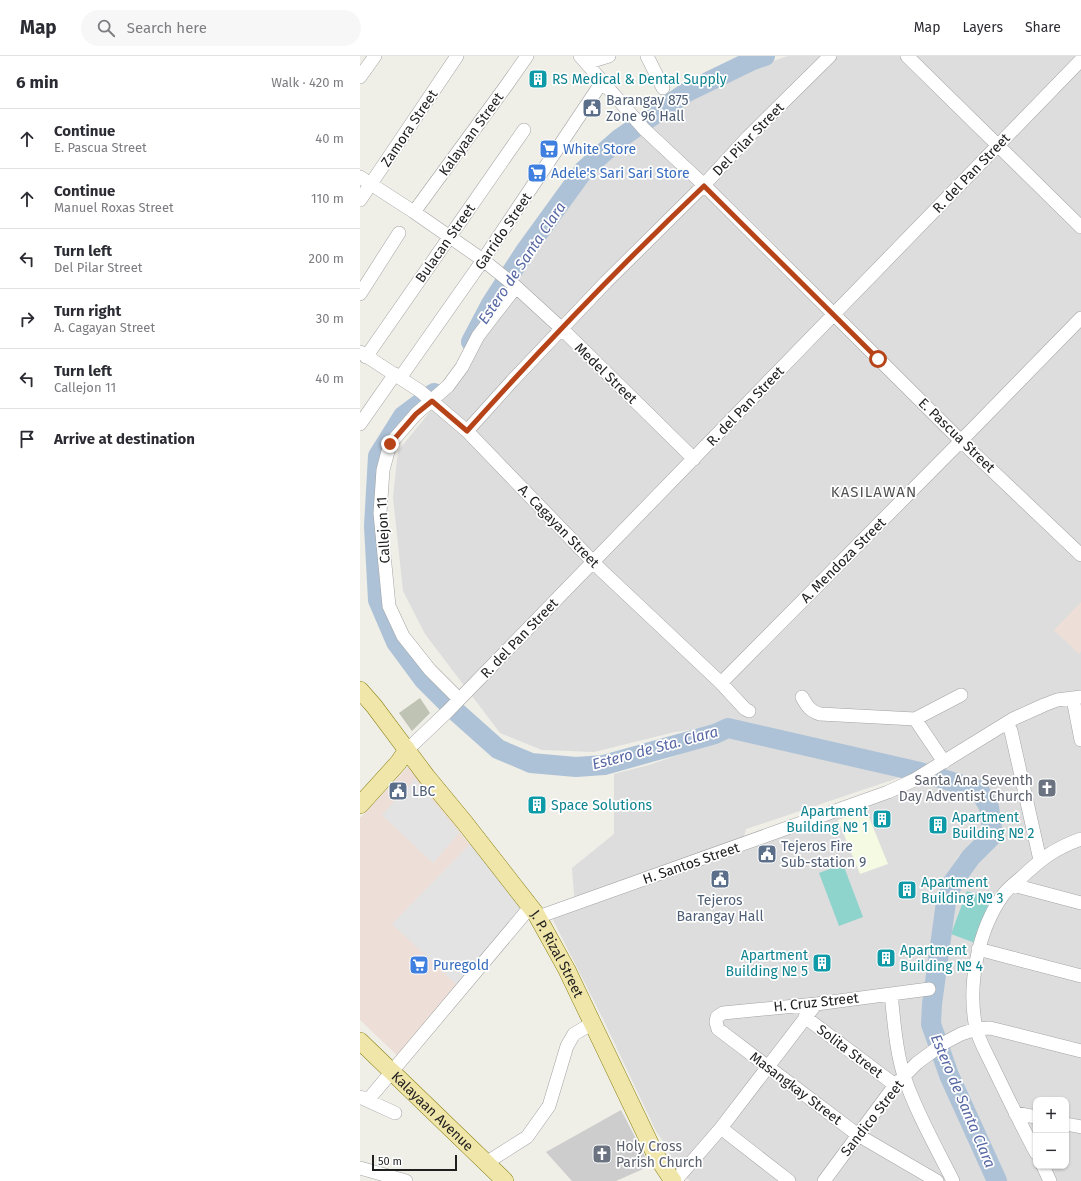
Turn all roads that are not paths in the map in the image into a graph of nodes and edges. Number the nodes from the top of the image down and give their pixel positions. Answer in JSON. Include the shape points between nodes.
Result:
{"nodes":[{"id":1,"x":375,"y":56,"type":"edge"},
{"id":2,"x":457,"y":56,"type":"edge"},
{"id":3,"x":527,"y":56,"type":"edge"},
{"id":4,"x":609,"y":56,"type":"edge"},
{"id":5,"x":647,"y":56,"type":"edge"},
{"id":6,"x":830,"y":56,"type":"edge"},
{"id":7,"x":906,"y":56,"type":"edge"},
{"id":8,"x":583,"y":60,"type":"edge"},
{"id":9,"x":1081,"y":60,"type":"edge"},
{"id":10,"x":360,"y":77,"type":"edge"},
{"id":11,"x":602,"y":82,"type":"junction"},
{"id":12,"x":663,"y":88,"type":"dead end"},
{"id":13,"x":524,"y":130,"type":"dead end"},
{"id":14,"x":997,"y":146,"type":"junction"},
{"id":15,"x":365,"y":180,"type":"edge"},
{"id":16,"x":704,"y":186,"type":"junction"},
{"id":17,"x":360,"y":200,"type":"edge"},
{"id":18,"x":414,"y":212,"type":"junction"},
{"id":19,"x":1081,"y":227,"type":"edge"},
{"id":20,"x":399,"y":233,"type":"dead end"},
{"id":21,"x":449,"y":237,"type":"junction"},
{"id":22,"x":483,"y":260,"type":"junction"},
{"id":23,"x":512,"y":283,"type":"junction"},
{"id":24,"x":360,"y":294,"type":"edge"},
{"id":25,"x":834,"y":315,"type":"junction"},
{"id":26,"x":1081,"y":318,"type":"edge"},
{"id":27,"x":562,"y":329,"type":"junction"},
{"id":28,"x":363,"y":354,"type":"edge"},
{"id":29,"x":397,"y":376,"type":"junction"},
{"id":30,"x":427,"y":397,"type":"junction"},
{"id":31,"x":360,"y":424,"type":"edge"},
{"id":32,"x":467,"y":431,"type":"junction"},
{"id":33,"x":961,"y":440,"type":"junction"},
{"id":34,"x":694,"y":459,"type":"junction"},
{"id":35,"x":1081,"y":555,"type":"edge"},
{"id":36,"x":594,"y":562,"type":"junction"},
{"id":37,"x":721,"y":683,"type":"junction"},
{"id":38,"x":360,"y":690,"type":"edge"},
{"id":39,"x":961,"y":695,"type":"dead end"},
{"id":40,"x":802,"y":697,"type":"dead end"},
{"id":41,"x":1077,"y":698,"type":"edge"},
{"id":42,"x":459,"y":700,"type":"junction"},
{"id":43,"x":749,"y":711,"type":"dead end"},
{"id":44,"x":915,"y":719,"type":"junction"},
{"id":45,"x":1007,"y":723,"type":"junction"},
{"id":46,"x":1081,"y":740,"type":"edge"},
{"id":47,"x":407,"y":750,"type":"junction"},
{"id":48,"x":944,"y":762,"type":"junction"},
{"id":49,"x":360,"y":787,"type":"edge"},
{"id":50,"x":360,"y":805,"type":"edge"},
{"id":51,"x":1081,"y":839,"type":"edge"},
{"id":52,"x":1040,"y":860,"type":"junction"},
{"id":53,"x":1013,"y":885,"type":"junction"},
{"id":54,"x":1081,"y":903,"type":"edge"},
{"id":55,"x":535,"y":912,"type":"junction"},
{"id":56,"x":978,"y":949,"type":"junction"},
{"id":57,"x":1081,"y":976,"type":"edge"},
{"id":58,"x":929,"y":989,"type":"dead end"},
{"id":59,"x":891,"y":994,"type":"junction"},
{"id":60,"x":816,"y":1004,"type":"junction"},
{"id":61,"x":805,"y":1017,"type":"junction"},
{"id":62,"x":593,"y":1023,"type":"junction"},
{"id":63,"x":718,"y":1029,"type":"joint"},
{"id":64,"x":976,"y":1029,"type":"junction"},
{"id":65,"x":360,"y":1041,"type":"edge"},
{"id":66,"x":1081,"y":1051,"type":"edge"},
{"id":67,"x":768,"y":1067,"type":"junction"},
{"id":68,"x":392,"y":1072,"type":"junction"},
{"id":69,"x":899,"y":1081,"type":"junction"},
{"id":70,"x":364,"y":1098,"type":"edge"},
{"id":71,"x":395,"y":1113,"type":"dead end"},
{"id":72,"x":1015,"y":1113,"type":"junction"},
{"id":73,"x":1033,"y":1116,"type":"edge"},
{"id":74,"x":1069,"y":1125,"type":"edge"},
{"id":75,"x":1081,"y":1127,"type":"edge"},
{"id":76,"x":721,"y":1128,"type":"junction"},
{"id":77,"x":858,"y":1135,"type":"junction"},
{"id":78,"x":1033,"y":1147,"type":"edge"},
{"id":79,"x":486,"y":1163,"type":"junction"},
{"id":80,"x":360,"y":1168,"type":"edge"},
{"id":81,"x":1044,"y":1169,"type":"edge"},
{"id":82,"x":406,"y":1181,"type":"edge"},
{"id":83,"x":505,"y":1181,"type":"edge"},
{"id":84,"x":674,"y":1181,"type":"edge"},
{"id":85,"x":789,"y":1181,"type":"edge"},
{"id":86,"x":824,"y":1181,"type":"edge"},
{"id":87,"x":937,"y":1181,"type":"edge"},
{"id":88,"x":953,"y":1181,"type":"edge"},
{"id":89,"x":1050,"y":1181,"type":"edge"}],
"edges":[{"from":1,"to":10,"type":"street"},
{"from":2,"to":15,"type":"street","name":"Zamora Street"},
{"from":3,"to":18,"type":"street","name":"Kalayaan Street"},
{"from":4,"to":8,"type":"street"},
{"from":5,"to":12,"type":"street"},
{"from":6,"to":16,"type":"street","name":"Del Pilar Street"},
{"from":7,"to":14,"type":"street"},
{"from":8,"to":11,"type":"street","name":"E. Pascua Street"},
{"from":9,"to":14,"type":"street","name":"R. del Pan Street"},
{"from":11,"to":16,"type":"street","name":"E. Pascua Street","via":[[644,129]]},
{"from":11,"to":22,"type":"street","name":"Garrido Street"},
{"from":13,"to":21,"type":"street","name":"Bulacan Street"},
{"from":14,"to":19,"type":"street"},
{"from":14,"to":25,"type":"street","name":"R. del Pan Street"},
{"from":15,"to":17,"type":"street","name":"Zamora Street"},
{"from":15,"to":18,"type":"street","name":"Medel Street"},
{"from":16,"to":25,"type":"street","name":"E. Pascua Street"},
{"from":16,"to":27,"type":"street","name":"Del Pilar Street","via":[[649,238]]},
{"from":18,"to":21,"type":"street","name":"Medel Street"},
{"from":20,"to":24,"type":"street"},
{"from":21,"to":22,"type":"street","name":"Medel Street"},
{"from":21,"to":28,"type":"street","name":"Bulacan Street"},
{"from":22,"to":23,"type":"street","name":"Medel Street"},
{"from":22,"to":29,"type":"street","name":"Garrido Street"},
{"from":23,"to":27,"type":"street","name":"Medel Street"},
{"from":23,"to":30,"type":"street","name":"Callejon 11","via":[[494,315],[478,336],[462,368],[448,386]]},
{"from":25,"to":33,"type":"street","name":"E. Pascua Street"},
{"from":25,"to":34,"type":"street","name":"R. del Pan Street"},
{"from":26,"to":33,"type":"street","name":"A. Mendoza Street"},
{"from":27,"to":32,"type":"street","name":"Del Pilar Street"},
{"from":27,"to":34,"type":"street","name":"Medel Street"},
{"from":28,"to":29,"type":"street","name":"A. Cagayan Street"},
{"from":29,"to":30,"type":"street","name":"A. Cagayan Street"},
{"from":29,"to":31,"type":"street","name":"Garrido Street"},
{"from":30,"to":32,"type":"street","name":"A. Cagayan Street"},
{"from":30,"to":42,"type":"street","name":"Callejon 11","via":[[390,444],[383,470],[380,513],[383,556],[390,606],[403,636],[430,670]]},
{"from":32,"to":36,"type":"street","name":"A. Cagayan Street"},
{"from":33,"to":35,"type":"street","name":"E. Pascua Street"},
{"from":33,"to":37,"type":"street","name":"A. Mendoza Street"},
{"from":34,"to":36,"type":"street","name":"R. del Pan Street"},
{"from":36,"to":37,"type":"street","name":"A. Cagayan Street"},
{"from":36,"to":42,"type":"street","name":"R. del Pan Street"},
{"from":37,"to":43,"type":"street","name":"A. Cagayan Street"},
{"from":38,"to":47,"type":"main road","name":"J. P. Rizal Street"},
{"from":39,"to":44,"type":"street"},
{"from":40,"to":44,"type":"street","via":[[813,712],[820,714]]},
{"from":41,"to":45,"type":"street","name":"H. Santos Street","via":[[1044,704]]},
{"from":41,"to":46,"type":"street"},
{"from":42,"to":47,"type":"street","name":"R. del Pan Street"},
{"from":44,"to":48,"type":"street"},
{"from":45,"to":48,"type":"street","name":"H. Santos Street"},
{"from":45,"to":52,"type":"street","via":[[1011,731]]},
{"from":47,"to":49,"type":"main road","via":[[388,757]]},
{"from":47,"to":50,"type":"main road"},
{"from":47,"to":55,"type":"main road","name":"J. P. Rizal Street"},
{"from":48,"to":55,"type":"street","name":"H. Santos Street","via":[[881,794]]},
{"from":51,"to":52,"type":"street","via":[[1064,845]]},
{"from":52,"to":53,"type":"street"},
{"from":53,"to":54,"type":"street"},
{"from":53,"to":56,"type":"street","via":[[1004,894],[991,917]]},
{"from":55,"to":62,"type":"main road","name":"J. P. Rizal Street"},
{"from":55,"to":68,"type":"street"},
{"from":56,"to":57,"type":"street"},
{"from":56,"to":64,"type":"street","via":[[973,1008]]},
{"from":58,"to":59,"type":"street","name":"H. Cruz Street"},
{"from":59,"to":60,"type":"street","name":"H. Cruz Street"},
{"from":59,"to":69,"type":"street"},
{"from":60,"to":61,"type":"street"},
{"from":60,"to":63,"type":"street","name":"H. Cruz Street","via":[[723,1013],[717,1017]]},
{"from":61,"to":67,"type":"street"},
{"from":61,"to":69,"type":"street","name":"Solita Street"},
{"from":62,"to":79,"type":"street","via":[[574,1034],[567,1046],[549,1106],[527,1137]]},
{"from":62,"to":84,"type":"main road","name":"J. P. Rizal Street","via":[[643,1132]]},
{"from":63,"to":67,"type":"street","name":"Masangkay Street"},
{"from":64,"to":66,"type":"street","name":"Sandico Street","via":[[990,1028]]},
{"from":64,"to":69,"type":"street","name":"Sandico Street","via":[[961,1034],[932,1051]]},
{"from":64,"to":72,"type":"street"},
{"from":65,"to":68,"type":"main road","name":"Kalayaan Avenue"},
{"from":67,"to":76,"type":"street"},
{"from":67,"to":77,"type":"street","name":"Masangkay Street"},
{"from":68,"to":70,"type":"street"},
{"from":68,"to":79,"type":"main road","name":"Kalayaan Avenue"},
{"from":69,"to":77,"type":"street","name":"Sandico Street"},
{"from":69,"to":88,"type":"street","via":[[913,1101]]},
{"from":70,"to":71,"type":"street"},
{"from":72,"to":73,"type":"street"},
{"from":72,"to":78,"type":"street"},
{"from":74,"to":75,"type":"street"},
{"from":76,"to":84,"type":"street"},
{"from":76,"to":85,"type":"street"},
{"from":77,"to":86,"type":"street","name":"Sandico Street"},
{"from":77,"to":87,"type":"street","name":"Masangkay Street"},
{"from":79,"to":83,"type":"main road","name":"Kalayaan Avenue"},
{"from":80,"to":82,"type":"street"},
{"from":81,"to":89,"type":"street"}]}
